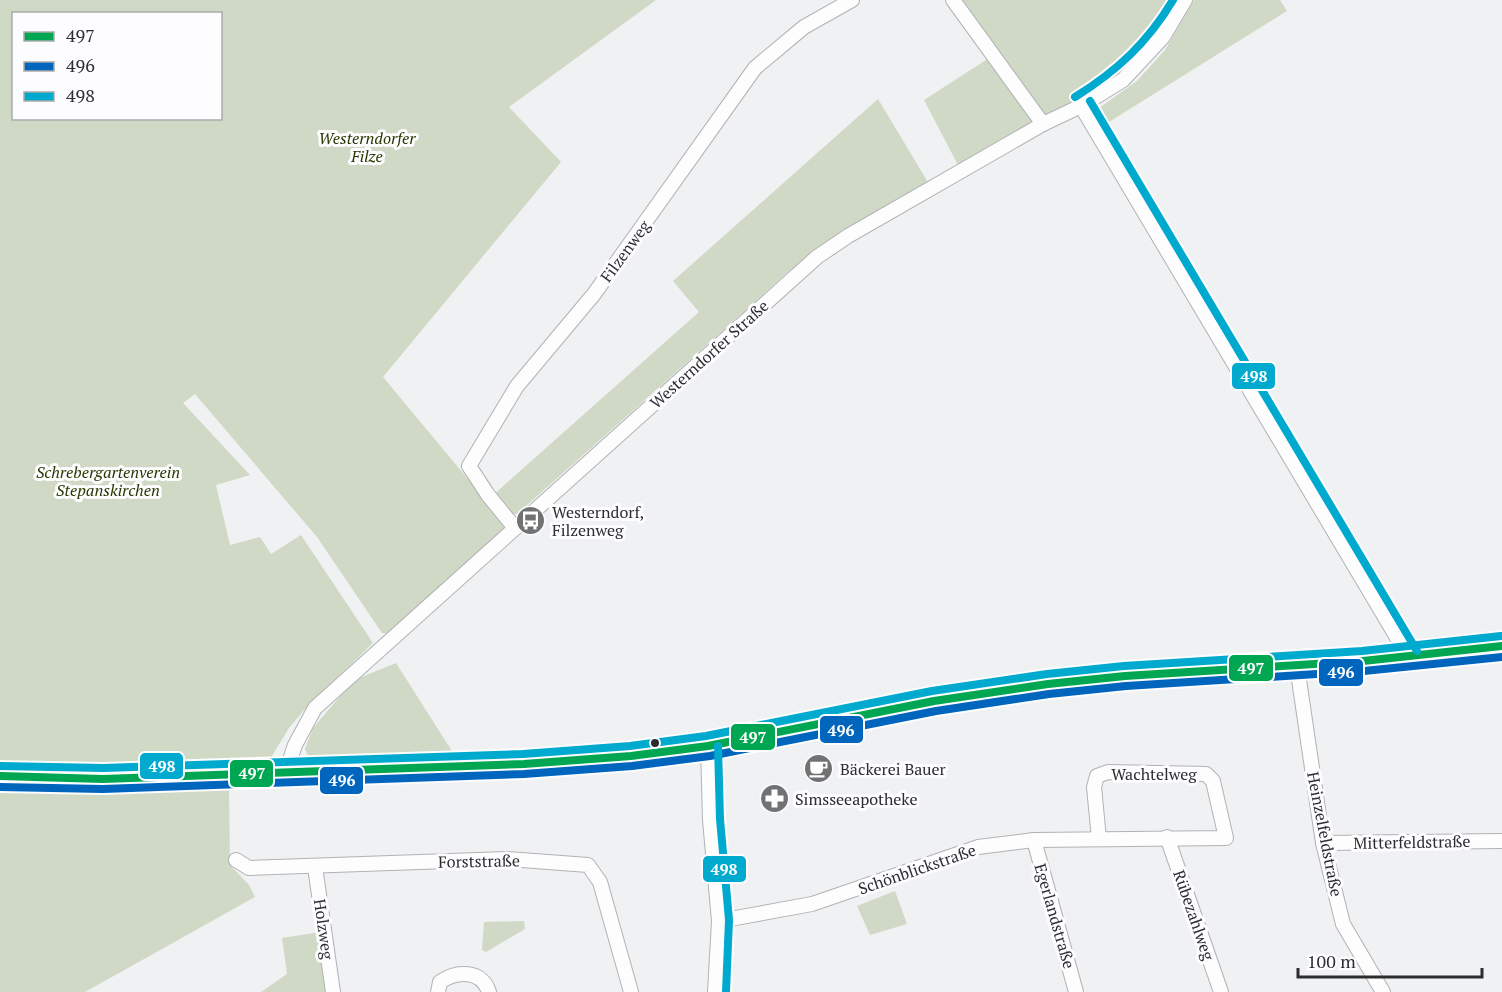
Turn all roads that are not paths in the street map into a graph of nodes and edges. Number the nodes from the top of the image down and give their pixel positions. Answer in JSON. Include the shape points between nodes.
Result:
{"nodes":[{"id":1,"x":852,"y":0,"type":"edge"},
{"id":2,"x":953,"y":0,"type":"edge"},
{"id":3,"x":1185,"y":0,"type":"edge"},
{"id":4,"x":1081,"y":106,"type":"junction"},
{"id":5,"x":1043,"y":124,"type":"junction"},
{"id":6,"x":515,"y":528,"type":"junction"},
{"id":7,"x":1502,"y":646,"type":"edge"},
{"id":8,"x":1408,"y":656,"type":"junction"},
{"id":9,"x":1297,"y":666,"type":"junction"},
{"id":10,"x":708,"y":746,"type":"junction"},
{"id":11,"x":286,"y":772,"type":"junction"},
{"id":12,"x":0,"y":776,"type":"edge"},
{"id":13,"x":1167,"y":837,"type":"junction"},
{"id":14,"x":1099,"y":838,"type":"junction"},
{"id":15,"x":1226,"y":838,"type":"joint"},
{"id":16,"x":1034,"y":840,"type":"junction"},
{"id":17,"x":1502,"y":841,"type":"edge"},
{"id":18,"x":1323,"y":843,"type":"junction"},
{"id":19,"x":236,"y":860,"type":"dead end"},
{"id":20,"x":315,"y":867,"type":"junction"},
{"id":21,"x":718,"y":921,"type":"junction"},
{"id":22,"x":333,"y":992,"type":"edge"},
{"id":23,"x":438,"y":992,"type":"edge"},
{"id":24,"x":489,"y":992,"type":"edge"},
{"id":25,"x":632,"y":992,"type":"edge"},
{"id":26,"x":715,"y":992,"type":"edge"},
{"id":27,"x":1076,"y":992,"type":"edge"},
{"id":28,"x":1221,"y":992,"type":"edge"},
{"id":29,"x":1383,"y":992,"type":"edge"}],
"edges":[{"from":1,"to":6,"type":"street","name":"Filzenweg","via":[[804,27],[755,68],[601,285],[511,396],[469,466]]},
{"from":2,"to":5,"type":"street"},
{"from":3,"to":4,"type":"street","name":"Westerndorfer Straße","via":[[1163,38],[1139,66]]},
{"from":4,"to":5,"type":"street","name":"Westerndorfer Straße"},
{"from":4,"to":8,"type":"street"},
{"from":5,"to":6,"type":"street","name":"Westerndorfer Straße","via":[[817,257]]},
{"from":6,"to":11,"type":"street","name":"Westerndorfer Straße","via":[[315,708]]},
{"from":7,"to":8,"type":"main road"},
{"from":8,"to":9,"type":"main road"},
{"from":9,"to":10,"type":"main road","via":[[1048,684],[934,701]]},
{"from":9,"to":18,"type":"street","name":"Heinzelfeldstraße"},
{"from":10,"to":11,"type":"main road","via":[[524,764]]},
{"from":10,"to":21,"type":"street"},
{"from":11,"to":12,"type":"main road","via":[[103,779]]},
{"from":13,"to":14,"type":"street","name":"Schönblickstraße"},
{"from":13,"to":15,"type":"street","name":"Schönblickstraße"},
{"from":13,"to":28,"type":"street","name":"Rübezahlweg"},
{"from":14,"to":15,"type":"street","name":"Wachtelweg","via":[[1094,787],[1097,776],[1108,772],[1206,774],[1213,781]]},
{"from":14,"to":16,"type":"street","name":"Schönblickstraße"},
{"from":16,"to":21,"type":"street","name":"Schönblickstraße","via":[[978,848],[812,904]]},
{"from":16,"to":27,"type":"street","name":"Egerlandstraße"},
{"from":17,"to":18,"type":"street","name":"Mitterfeldstraße"},
{"from":18,"to":29,"type":"street","name":"Heinzelfeldstraße","via":[[1346,933]]},
{"from":19,"to":20,"type":"street","name":"Forststraße","via":[[249,868]]},
{"from":20,"to":22,"type":"street","name":"Holzweg"},
{"from":20,"to":25,"type":"street","name":"Forststraße","via":[[507,859],[588,865],[600,882]]},
{"from":21,"to":26,"type":"street"},
{"from":23,"to":24,"type":"street","via":[[440,982],[448,976],[464,973],[481,979]]}]}
